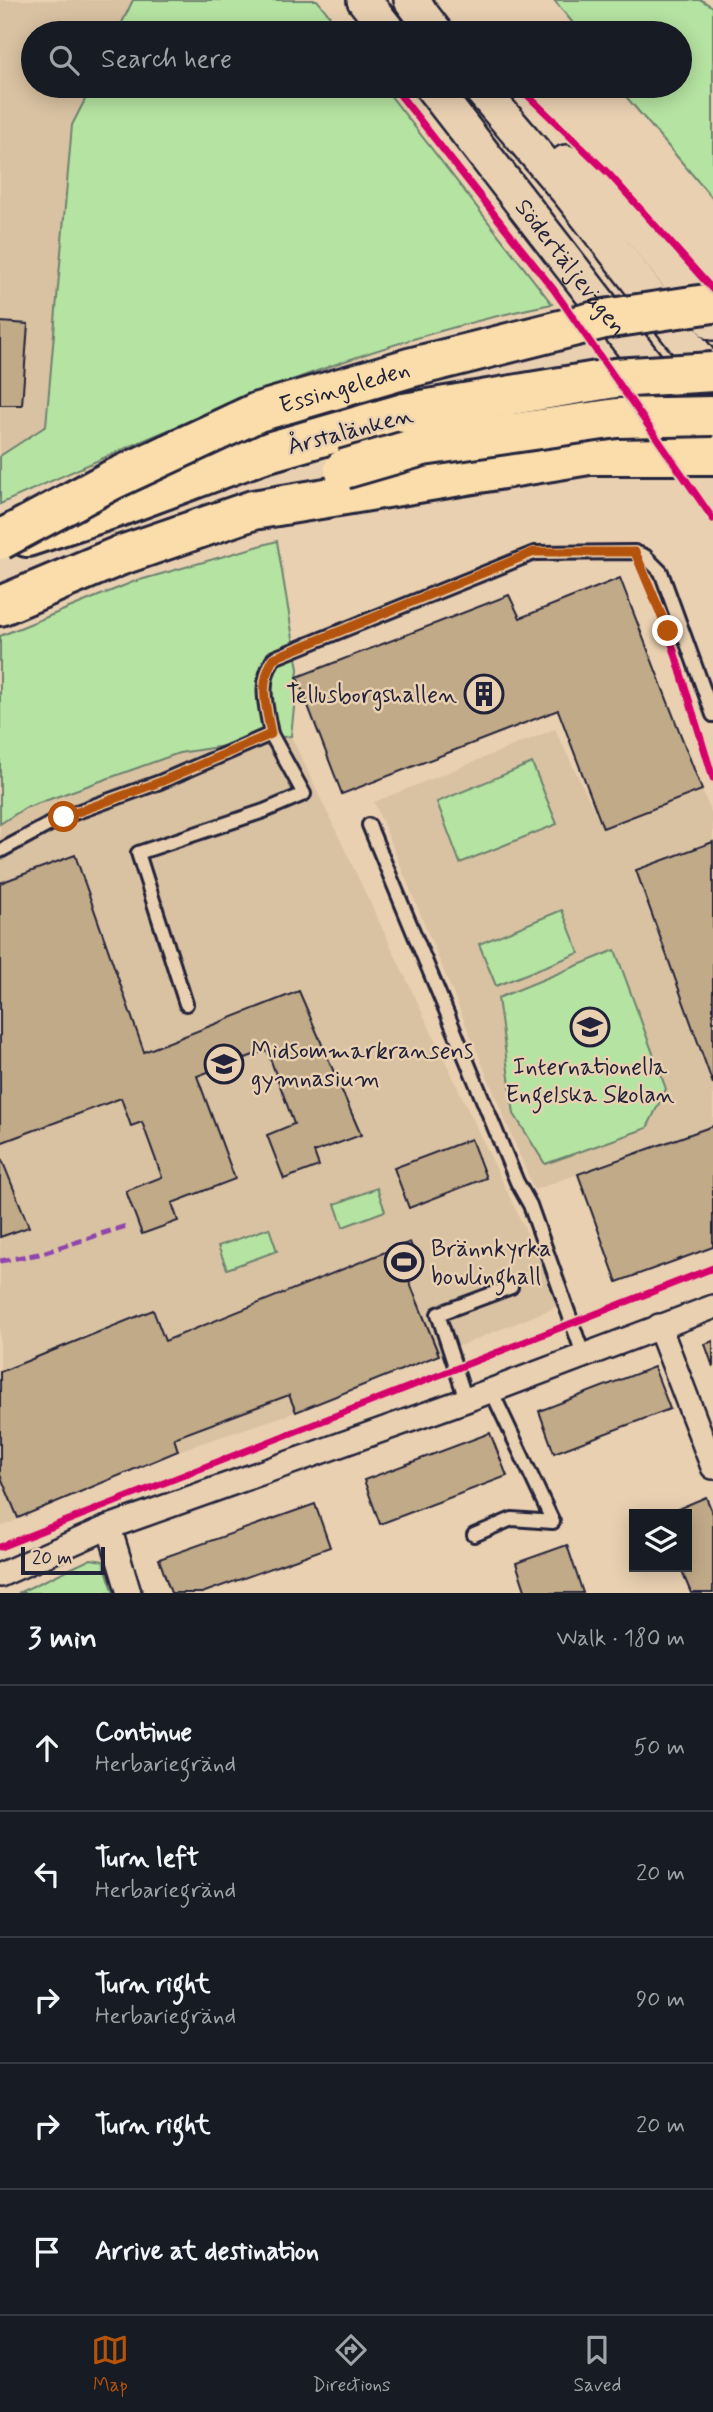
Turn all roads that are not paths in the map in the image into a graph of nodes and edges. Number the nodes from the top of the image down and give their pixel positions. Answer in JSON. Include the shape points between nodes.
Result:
{"nodes":[{"id":1,"x":364,"y":0,"type":"edge"},
{"id":2,"x":411,"y":0,"type":"edge"},
{"id":3,"x":381,"y":21,"type":"edge"},
{"id":4,"x":427,"y":21,"type":"edge"},
{"id":5,"x":439,"y":98,"type":"edge"},
{"id":6,"x":491,"y":98,"type":"edge"},
{"id":7,"x":494,"y":98,"type":"edge"},
{"id":8,"x":713,"y":303,"type":"edge"},
{"id":9,"x":713,"y":323,"type":"edge"},
{"id":10,"x":713,"y":374,"type":"edge"},
{"id":11,"x":713,"y":416,"type":"edge"},
{"id":12,"x":713,"y":452,"type":"edge"},
{"id":13,"x":253,"y":510,"type":"junction"},
{"id":14,"x":0,"y":540,"type":"edge"},
{"id":15,"x":0,"y":545,"type":"edge"},
{"id":16,"x":0,"y":606,"type":"edge"},
{"id":17,"x":713,"y":715,"type":"edge"},
{"id":18,"x":271,"y":734,"type":"junction"},
{"id":19,"x":369,"y":825,"type":"dead end"},
{"id":20,"x":0,"y":851,"type":"edge"},
{"id":21,"x":186,"y":1004,"type":"dead end"},
{"id":22,"x":511,"y":1287,"type":"dead end"},
{"id":23,"x":713,"y":1307,"type":"edge"},
{"id":24,"x":659,"y":1326,"type":"junction"},
{"id":25,"x":583,"y":1354,"type":"junction"},
{"id":26,"x":491,"y":1390,"type":"junction"},
{"id":27,"x":466,"y":1400,"type":"junction"},
{"id":28,"x":713,"y":1466,"type":"edge"},
{"id":29,"x":109,"y":1527,"type":"junction"},
{"id":30,"x":474,"y":1535,"type":"dead end"},
{"id":31,"x":0,"y":1575,"type":"edge"},
{"id":32,"x":129,"y":1593,"type":"edge"}],
"edges":[{"from":1,"to":3,"type":"main road"},
{"from":2,"to":4,"type":"main road"},
{"from":5,"to":12,"type":"main road","name":"Södertäljevägen"},
{"from":6,"to":10,"type":"main road","name":"Södertäljevägen"},
{"from":7,"to":9,"type":"main road","via":[[638,228]]},
{"from":8,"to":14,"type":"highway","name":"Essingeleden","bridge":true,"via":[[604,319],[258,412],[111,480]]},
{"from":10,"to":15,"type":"highway","name":"Årstalänken","bridge":true,"via":[[615,378],[404,414],[261,454]]},
{"from":11,"to":13,"type":"highway","name":"Årstalänken","bridge":true,"via":[[617,418],[423,446],[344,469]]},
{"from":12,"to":13,"type":"highway","via":[[589,455]]},
{"from":13,"to":16,"type":"highway","via":[[119,556]]},
{"from":17,"to":18,"type":"lane","via":[[661,572],[645,556],[611,550],[534,552],[274,658],[263,685]]},
{"from":18,"to":20,"type":"lane","via":[[64,817]]},
{"from":18,"to":21,"type":"lane","via":[[304,794],[138,853]]},
{"from":19,"to":25,"type":"lane","via":[[530,1205]]},
{"from":22,"to":27,"type":"lane","via":[[438,1314]]},
{"from":23,"to":24,"type":"street"},
{"from":24,"to":25,"type":"street"},
{"from":24,"to":28,"type":"street"},
{"from":25,"to":26,"type":"street"},
{"from":26,"to":27,"type":"street"},
{"from":26,"to":30,"type":"lane","via":[[553,1522],[512,1519]]},
{"from":27,"to":29,"type":"street"},
{"from":29,"to":31,"type":"street"},
{"from":29,"to":32,"type":"street"}]}
